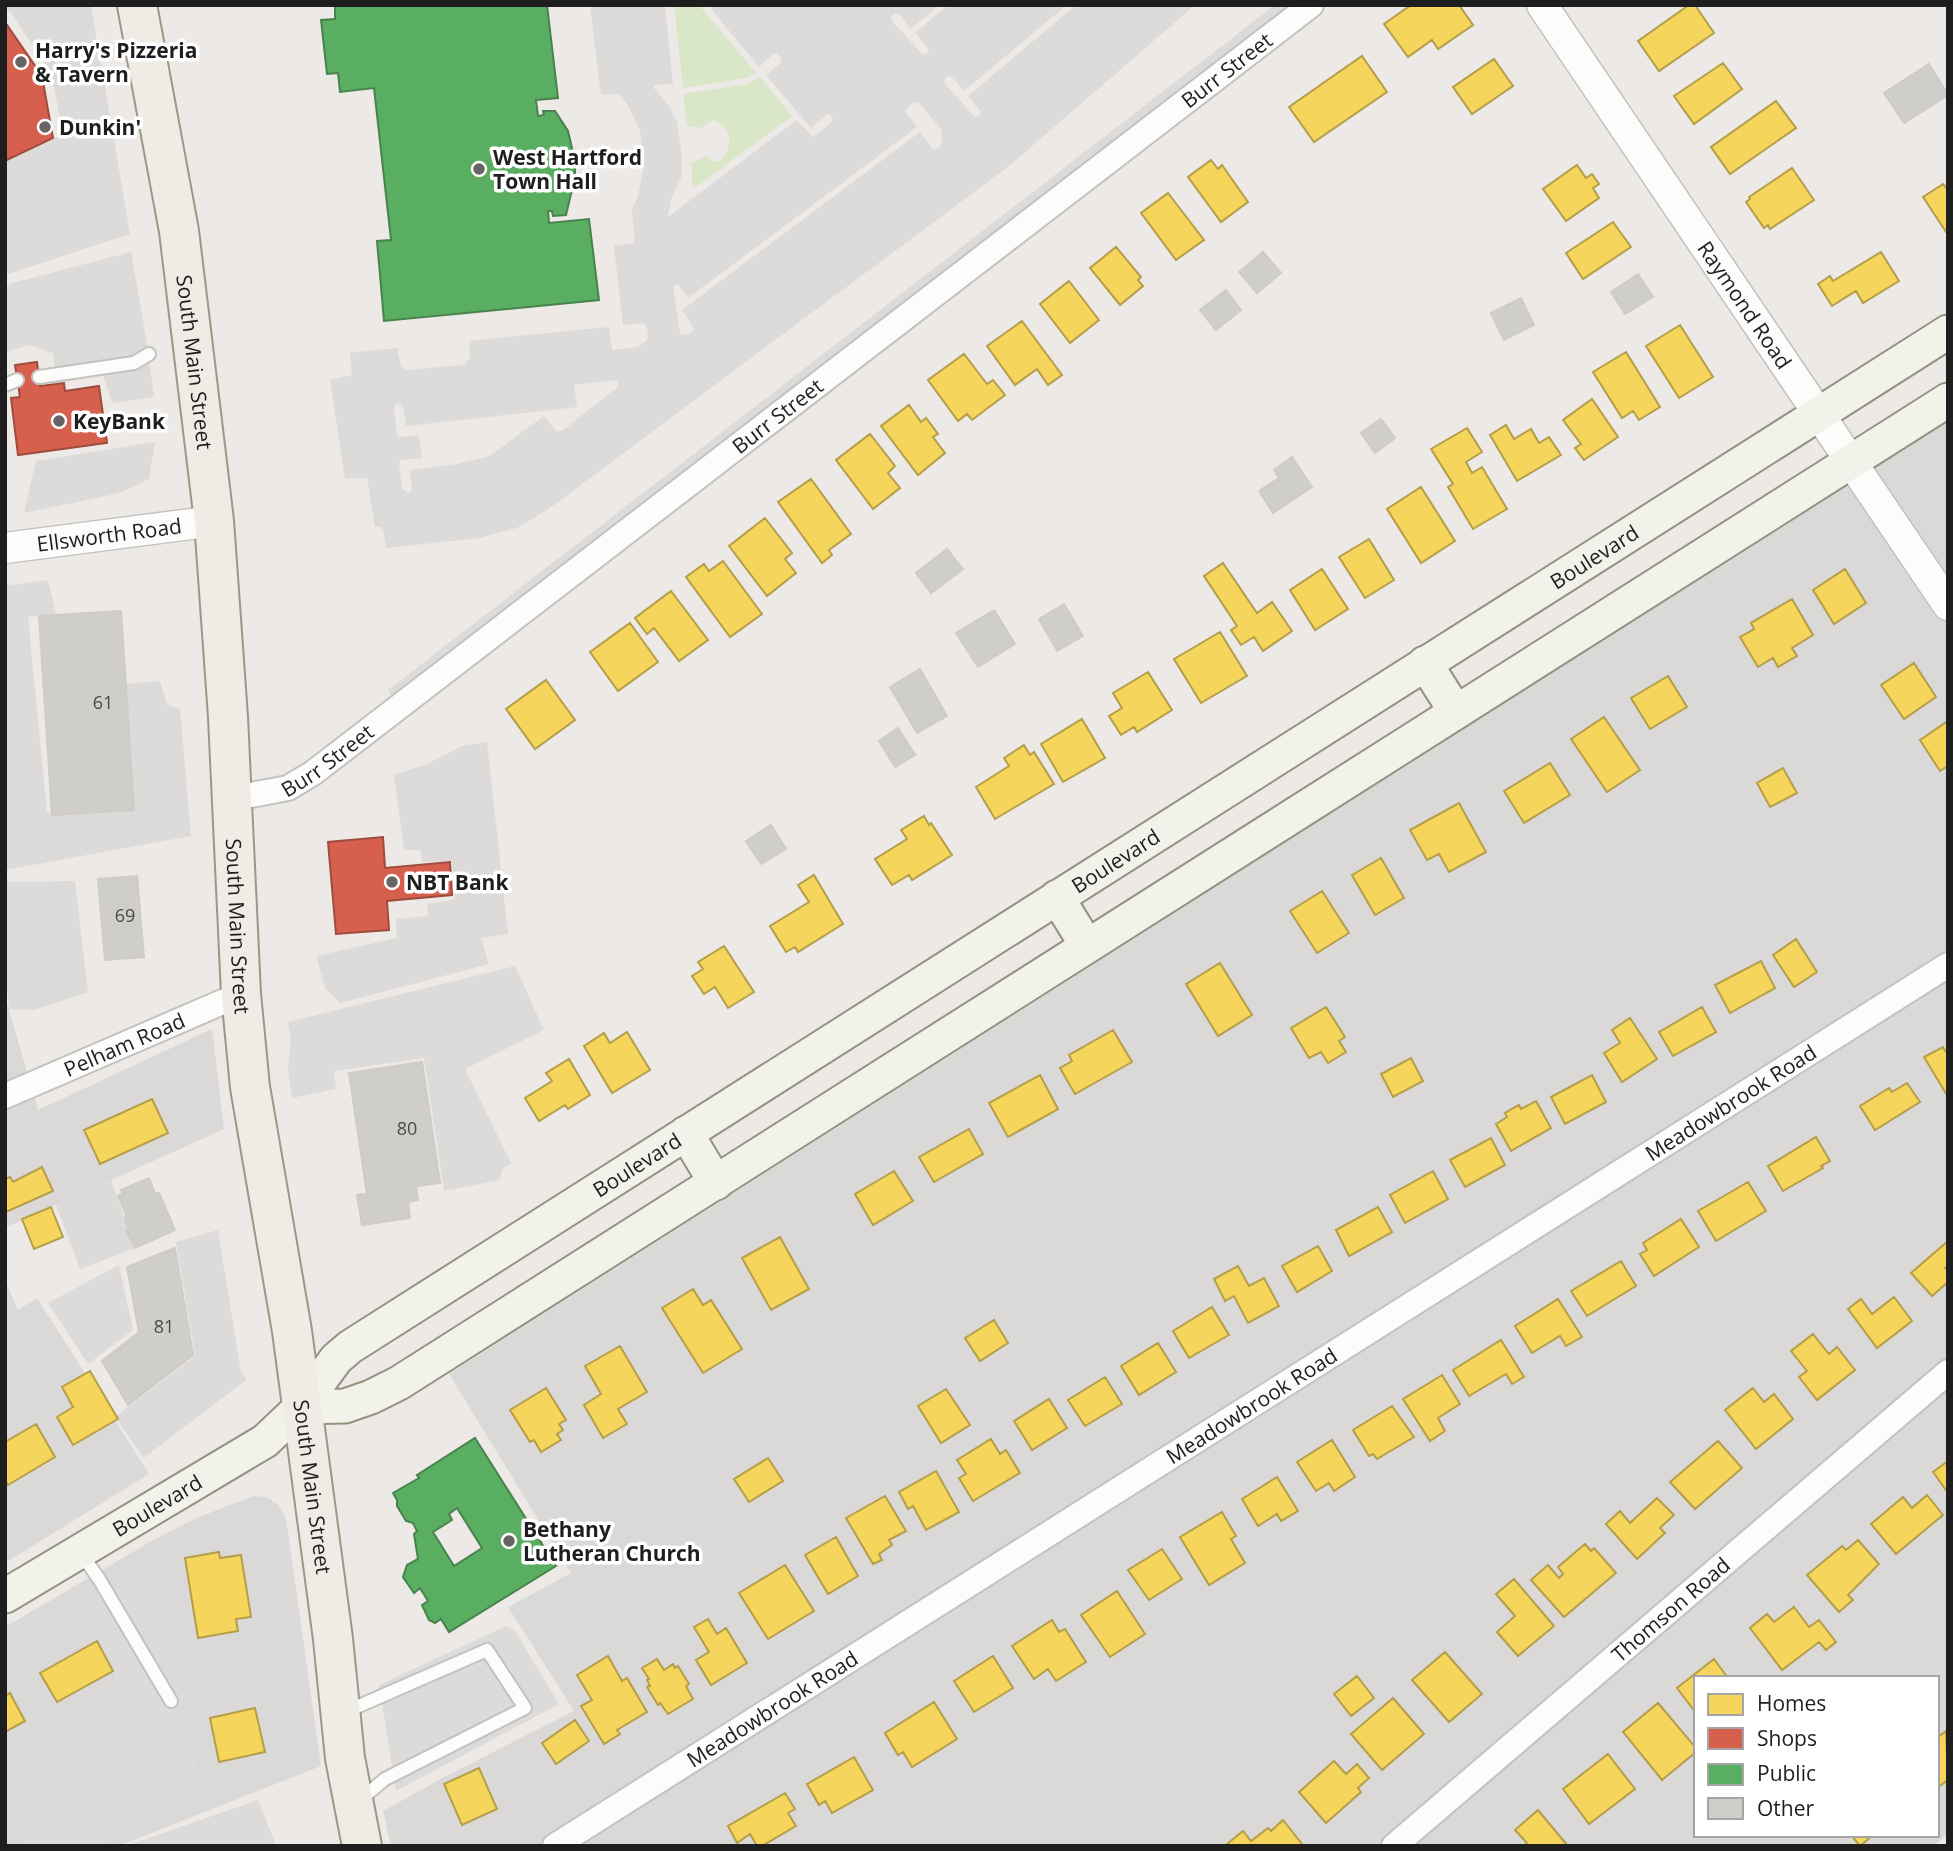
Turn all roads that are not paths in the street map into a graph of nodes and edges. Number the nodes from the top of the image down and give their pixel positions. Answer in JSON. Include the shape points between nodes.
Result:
{"nodes":[{"id":1,"x":136,"y":5,"type":"edge"},
{"id":2,"x":1311,"y":5,"type":"edge"},
{"id":3,"x":1542,"y":5,"type":"edge"},
{"id":4,"x":1948,"y":332,"type":"edge"},
{"id":5,"x":149,"y":354,"type":"dead end"},
{"id":6,"x":39,"y":377,"type":"dead end"},
{"id":7,"x":1948,"y":400,"type":"edge"},
{"id":8,"x":1818,"y":415,"type":"junction"},
{"id":9,"x":1850,"y":461,"type":"junction"},
{"id":10,"x":214,"y":521,"type":"junction"},
{"id":11,"x":5,"y":548,"type":"edge"},
{"id":12,"x":1948,"y":605,"type":"edge"},
{"id":13,"x":1425,"y":663,"type":"junction"},
{"id":14,"x":1456,"y":712,"type":"junction"},
{"id":15,"x":230,"y":799,"type":"junction"},
{"id":16,"x":1057,"y":897,"type":"junction"},
{"id":17,"x":1087,"y":946,"type":"junction"},
{"id":18,"x":1948,"y":965,"type":"edge"},
{"id":19,"x":241,"y":994,"type":"junction"},
{"id":20,"x":5,"y":1096,"type":"edge"},
{"id":21,"x":685,"y":1133,"type":"junction"},
{"id":22,"x":716,"y":1182,"type":"junction"},
{"id":23,"x":1948,"y":1372,"type":"edge"},
{"id":24,"x":301,"y":1407,"type":"junction"},
{"id":25,"x":80,"y":1552,"type":"junction"},
{"id":26,"x":5,"y":1596,"type":"edge"},
{"id":27,"x":171,"y":1701,"type":"dead end"},
{"id":28,"x":340,"y":1714,"type":"junction"},
{"id":29,"x":354,"y":1806,"type":"junction"},
{"id":30,"x":362,"y":1846,"type":"edge"},
{"id":31,"x":555,"y":1846,"type":"edge"},
{"id":32,"x":1394,"y":1846,"type":"edge"}],
"edges":[{"from":1,"to":10,"type":"main road","name":"South Main Street","via":[[179,231]]},
{"from":2,"to":15,"type":"street","name":"Burr Street","via":[[313,774],[288,788]]},
{"from":3,"to":8,"type":"street","name":"Raymond Road"},
{"from":4,"to":8,"type":"main road","name":"Boulevard"},
{"from":5,"to":6,"type":"lane","via":[[134,363]]},
{"from":7,"to":9,"type":"main road"},
{"from":8,"to":9,"type":"street","name":"Raymond Road"},
{"from":8,"to":13,"type":"main road","name":"Boulevard"},
{"from":9,"to":12,"type":"street","name":"Raymond Road"},
{"from":9,"to":14,"type":"main road"},
{"from":10,"to":11,"type":"street","name":"Ellsworth Road"},
{"from":10,"to":15,"type":"main road","name":"South Main Street"},
{"from":13,"to":14,"type":"main road"},
{"from":13,"to":16,"type":"main road","name":"Boulevard"},
{"from":14,"to":17,"type":"main road"},
{"from":15,"to":19,"type":"main road","name":"South Main Street"},
{"from":16,"to":17,"type":"main road"},
{"from":16,"to":21,"type":"main road","name":"Boulevard"},
{"from":17,"to":22,"type":"main road"},
{"from":18,"to":31,"type":"street","name":"Meadowbrook Road"},
{"from":19,"to":20,"type":"street","name":"Pelham Road"},
{"from":19,"to":24,"type":"main road","name":"South Main Street","via":[[250,1087]]},
{"from":21,"to":22,"type":"main road"},
{"from":21,"to":24,"type":"main road","name":"Boulevard","via":[[350,1347]]},
{"from":22,"to":24,"type":"main road","via":[[399,1383],[345,1406]]},
{"from":23,"to":32,"type":"street","name":"Thomson Road"},
{"from":24,"to":25,"type":"main road","name":"Boulevard","via":[[243,1456]]},
{"from":24,"to":28,"type":"main road","name":"South Main Street"},
{"from":25,"to":26,"type":"main road","name":"Boulevard"},
{"from":25,"to":27,"type":"lane"},
{"from":28,"to":29,"type":"main road","name":"South Main Street"},
{"from":28,"to":29,"type":"lane","via":[[487,1650],[525,1707],[385,1779]]},
{"from":29,"to":30,"type":"main road","name":"South Main Street"}]}
